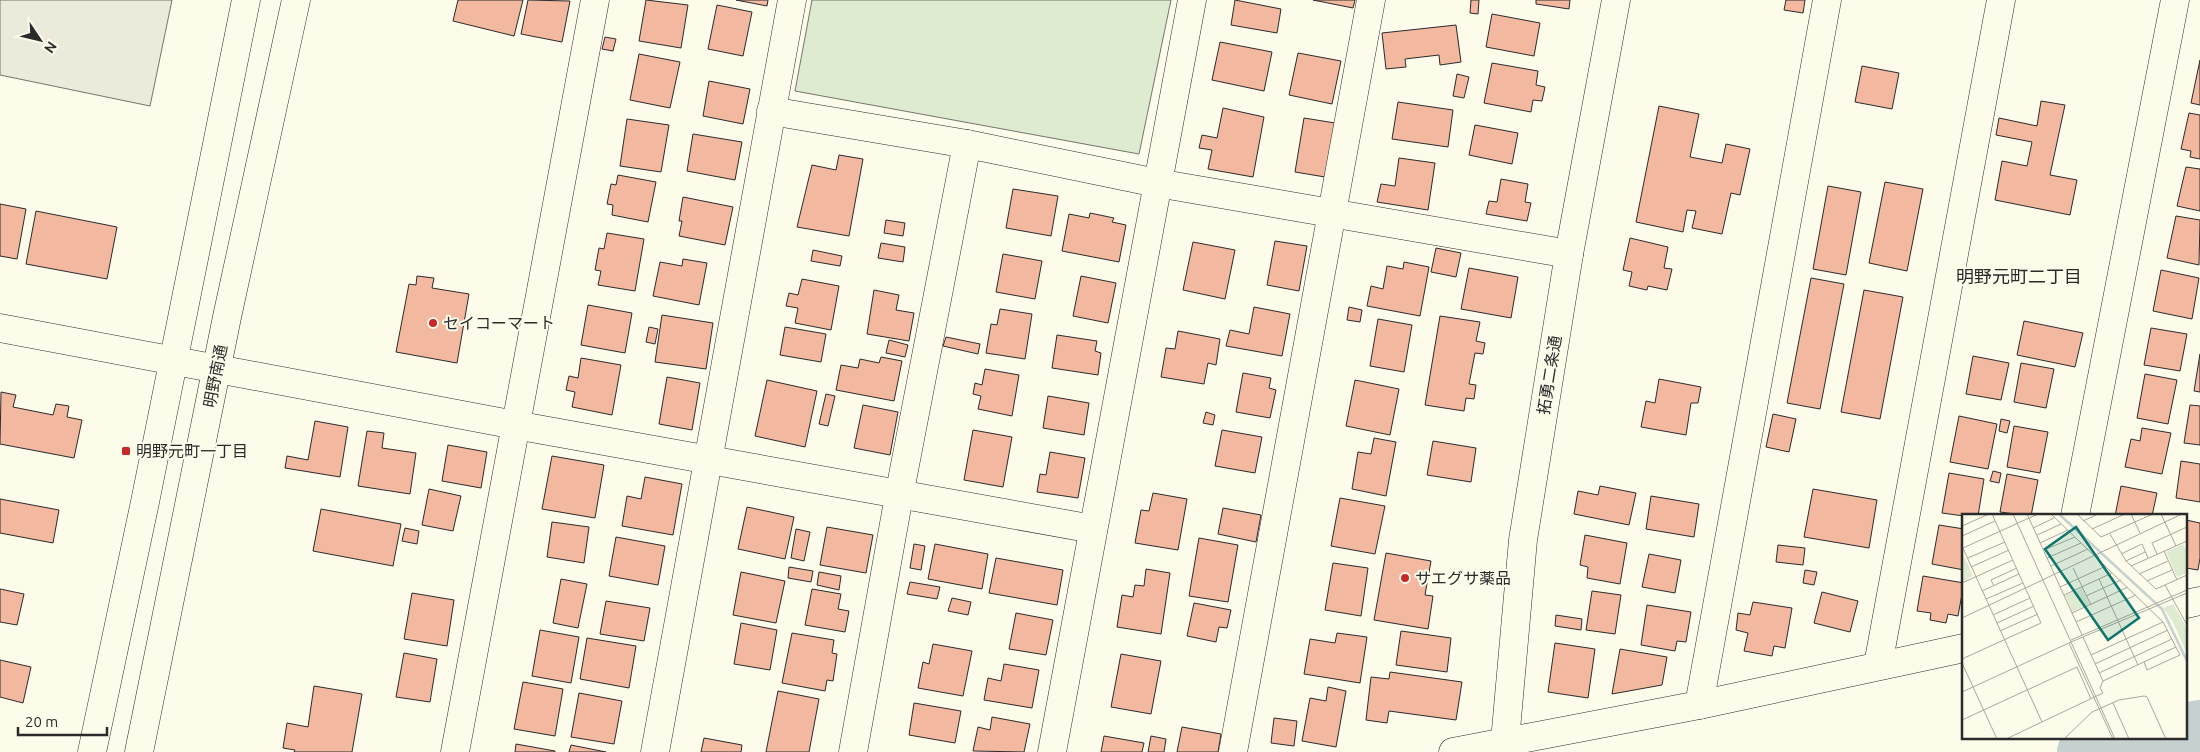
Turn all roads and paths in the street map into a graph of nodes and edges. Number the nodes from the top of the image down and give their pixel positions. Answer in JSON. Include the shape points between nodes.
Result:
{"nodes":[{"id":1,"x":246,"y":0,"type":"edge"},
{"id":2,"x":296,"y":0,"type":"edge"},
{"id":3,"x":595,"y":0,"type":"edge"},
{"id":4,"x":792,"y":0,"type":"edge"},
{"id":5,"x":1192,"y":0,"type":"edge"},
{"id":6,"x":1371,"y":0,"type":"edge"},
{"id":7,"x":1616,"y":0,"type":"edge"},
{"id":8,"x":1827,"y":0,"type":"edge"},
{"id":9,"x":2001,"y":0,"type":"edge"},
{"id":10,"x":2175,"y":0,"type":"edge"},
{"id":11,"x":771,"y":111,"type":"junction"},
{"id":12,"x":967,"y":144,"type":"junction"},
{"id":13,"x":1157,"y":183,"type":"junction"},
{"id":14,"x":1331,"y":214,"type":"junction"},
{"id":15,"x":1569,"y":254,"type":"junction"},
{"id":16,"x":0,"y":328,"type":"edge"},
{"id":17,"x":172,"y":362,"type":"junction"},
{"id":18,"x":216,"y":370,"type":"junction"},
{"id":19,"x":515,"y":425,"type":"junction"},
{"id":20,"x":707,"y":460,"type":"junction"},
{"id":21,"x":898,"y":496,"type":"junction"},
{"id":22,"x":2075,"y":514,"type":"edge"},
{"id":23,"x":1093,"y":529,"type":"junction"},
{"id":24,"x":1962,"y":648,"type":"edge"},
{"id":25,"x":1878,"y":666,"type":"junction"},
{"id":26,"x":1699,"y":705,"type":"junction"},
{"id":27,"x":1504,"y":746,"type":"edge"},
{"id":28,"x":92,"y":752,"type":"edge"},
{"id":29,"x":139,"y":752,"type":"edge"},
{"id":30,"x":455,"y":752,"type":"edge"},
{"id":31,"x":655,"y":752,"type":"edge"},
{"id":32,"x":853,"y":752,"type":"edge"},
{"id":33,"x":1052,"y":752,"type":"edge"},
{"id":34,"x":1233,"y":752,"type":"edge"},
{"id":35,"x":1453,"y":752,"type":"edge"}],
"edges":[{"from":1,"to":17,"type":"street"},
{"from":2,"to":18,"type":"street","name":"明野南通"},
{"from":3,"to":19,"type":"street"},
{"from":4,"to":11,"type":"street"},
{"from":5,"to":13,"type":"street"},
{"from":6,"to":14,"type":"street"},
{"from":7,"to":15,"type":"street","name":"拓勇二条通"},
{"from":8,"to":26,"type":"street"},
{"from":9,"to":25,"type":"street"},
{"from":10,"to":22,"type":"street"},
{"from":11,"to":12,"type":"street"},
{"from":11,"to":20,"type":"street"},
{"from":12,"to":13,"type":"street"},
{"from":12,"to":21,"type":"street"},
{"from":13,"to":14,"type":"street"},
{"from":13,"to":23,"type":"street"},
{"from":14,"to":15,"type":"street"},
{"from":14,"to":34,"type":"street"},
{"from":15,"to":27,"type":"street","name":"拓勇二条通","via":[[1523,540]]},
{"from":16,"to":17,"type":"street"},
{"from":17,"to":18,"type":"street"},
{"from":17,"to":28,"type":"street"},
{"from":18,"to":19,"type":"street"},
{"from":18,"to":29,"type":"street","name":"明野南通"},
{"from":19,"to":20,"type":"street"},
{"from":19,"to":30,"type":"street"},
{"from":20,"to":21,"type":"street"},
{"from":20,"to":31,"type":"street"},
{"from":21,"to":23,"type":"street"},
{"from":21,"to":32,"type":"street"},
{"from":23,"to":33,"type":"street"},
{"from":24,"to":25,"type":"street"},
{"from":25,"to":26,"type":"street"},
{"from":26,"to":27,"type":"street"},
{"from":27,"to":35,"type":"street"}]}
